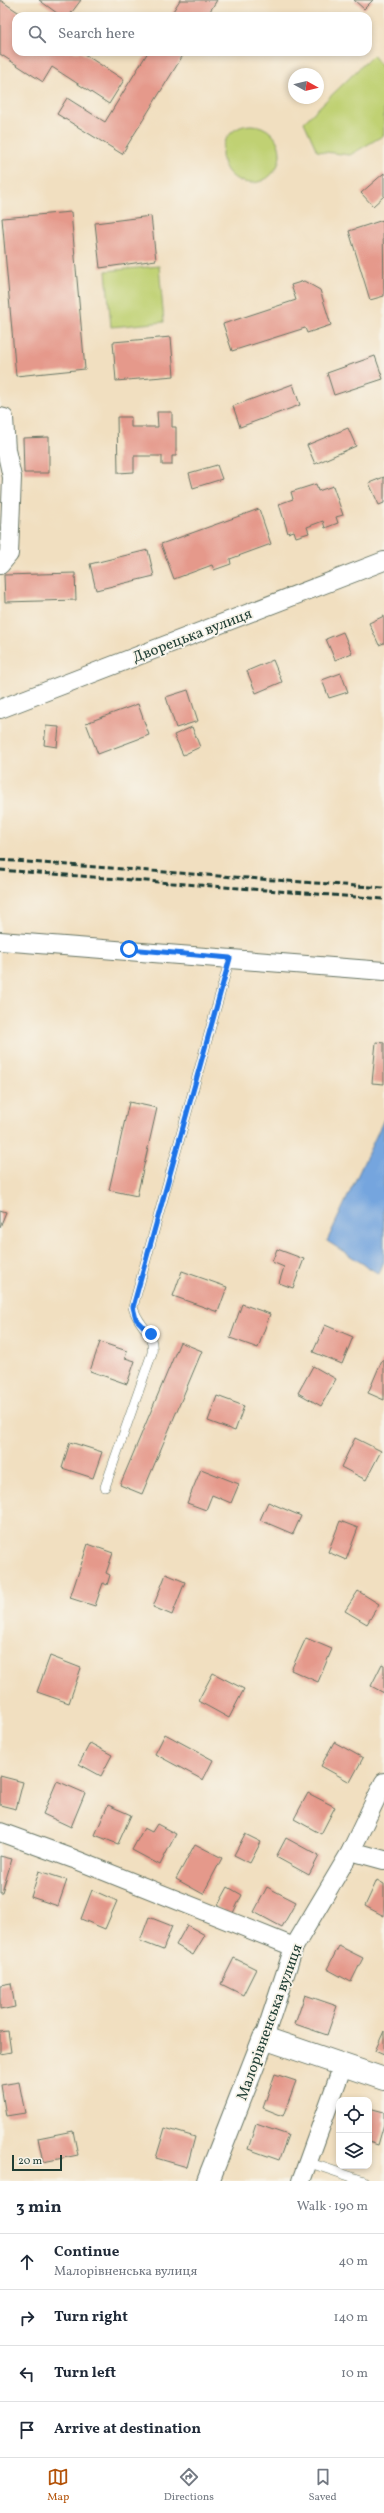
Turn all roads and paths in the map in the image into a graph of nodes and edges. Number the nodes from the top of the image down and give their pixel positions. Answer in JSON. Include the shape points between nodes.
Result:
{"nodes":[{"id":1,"x":0,"y":417,"type":"edge"},
{"id":2,"x":384,"y":561,"type":"edge"},
{"id":3,"x":0,"y":565,"type":"edge"},
{"id":4,"x":0,"y":709,"type":"edge"},
{"id":5,"x":0,"y":941,"type":"edge"},
{"id":6,"x":230,"y":958,"type":"junction"},
{"id":7,"x":384,"y":971,"type":"edge"},
{"id":8,"x":105,"y":1487,"type":"dead end"},
{"id":9,"x":384,"y":1782,"type":"edge"},
{"id":10,"x":0,"y":1832,"type":"edge"},
{"id":11,"x":351,"y":1851,"type":"junction"},
{"id":12,"x":384,"y":1860,"type":"edge"},
{"id":13,"x":294,"y":1947,"type":"junction"},
{"id":14,"x":264,"y":2038,"type":"junction"},
{"id":15,"x":343,"y":2065,"type":"junction"},
{"id":16,"x":384,"y":2079,"type":"edge"},
{"id":17,"x":307,"y":2162,"type":"junction"},
{"id":18,"x":208,"y":2181,"type":"edge"},
{"id":19,"x":301,"y":2181,"type":"edge"},
{"id":20,"x":364,"y":2181,"type":"edge"}],
"edges":[{"from":1,"to":3,"type":"street","via":[[4,418],[6,450],[12,477],[9,554]]},
{"from":2,"to":4,"type":"street","name":"Дворецька вулиця"},
{"from":5,"to":6,"type":"street"},
{"from":6,"to":7,"type":"street"},
{"from":6,"to":8,"type":"lane","via":[[133,1307],[136,1319],[151,1334],[154,1343],[152,1352]]},
{"from":9,"to":11,"type":"street","name":"Малорівненська вулиця"},
{"from":10,"to":13,"type":"street"},
{"from":11,"to":12,"type":"street"},
{"from":11,"to":13,"type":"street","name":"Малорівненська вулиця"},
{"from":13,"to":14,"type":"street","name":"Малорівненська вулиця"},
{"from":14,"to":15,"type":"street"},
{"from":14,"to":18,"type":"street","name":"Малорівненська вулиця"},
{"from":15,"to":16,"type":"street"},
{"from":15,"to":17,"type":"street"},
{"from":17,"to":19,"type":"street"},
{"from":17,"to":20,"type":"lane"}]}
